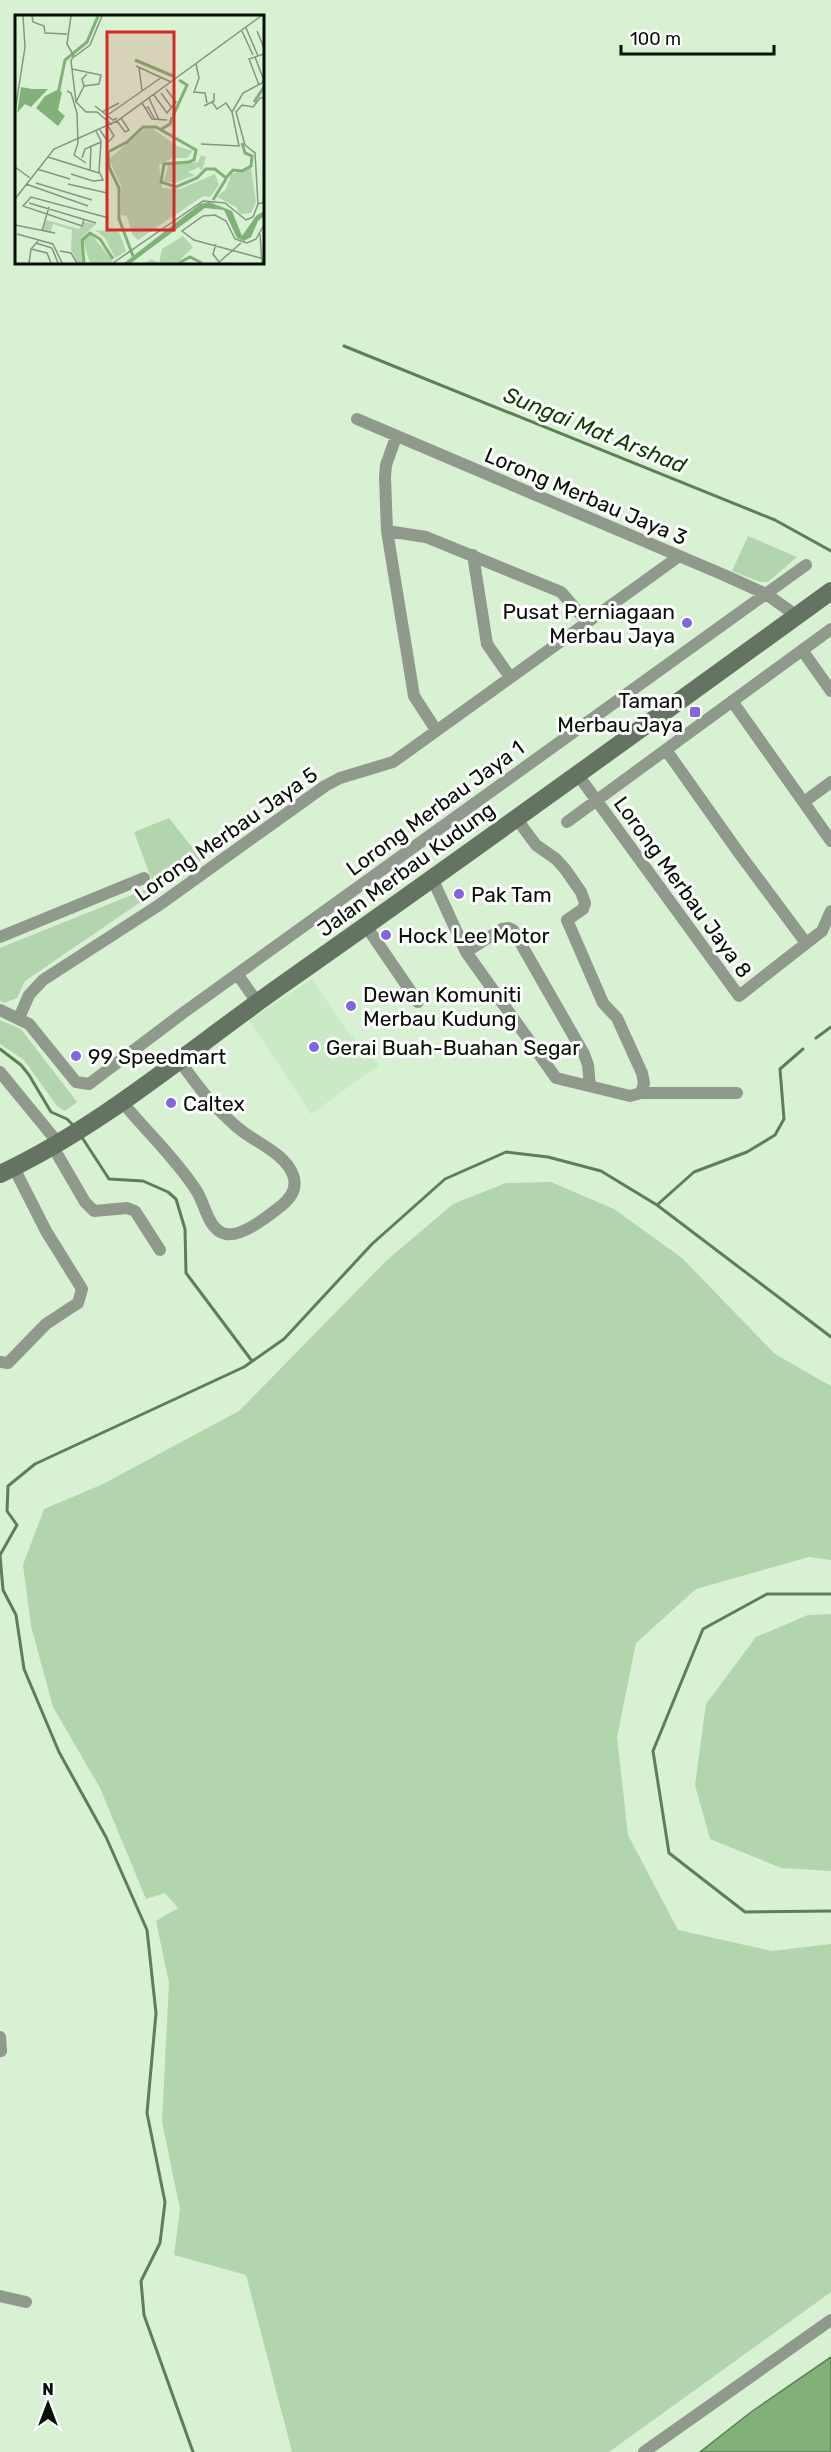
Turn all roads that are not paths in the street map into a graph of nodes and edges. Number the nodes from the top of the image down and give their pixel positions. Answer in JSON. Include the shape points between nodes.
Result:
{"nodes":[{"id":1,"x":357,"y":419,"type":"dead end"},
{"id":2,"x":396,"y":437,"type":"junction"},
{"id":3,"x":387,"y":531,"type":"junction"},
{"id":4,"x":473,"y":555,"type":"junction"},
{"id":5,"x":678,"y":557,"type":"junction"},
{"id":6,"x":806,"y":565,"type":"dead end"},
{"id":7,"x":831,"y":591,"type":"edge"},
{"id":8,"x":766,"y":594,"type":"junction"},
{"id":9,"x":797,"y":616,"type":"junction"},
{"id":10,"x":587,"y":622,"type":"junction"},
{"id":11,"x":831,"y":629,"type":"edge"},
{"id":12,"x":802,"y":650,"type":"junction"},
{"id":13,"x":510,"y":677,"type":"junction"},
{"id":14,"x":831,"y":691,"type":"edge"},
{"id":15,"x":732,"y":701,"type":"junction"},
{"id":16,"x":436,"y":730,"type":"junction"},
{"id":17,"x":666,"y":750,"type":"junction"},
{"id":18,"x":578,"y":776,"type":"junction"},
{"id":19,"x":831,"y":782,"type":"edge"},
{"id":20,"x":596,"y":800,"type":"junction"},
{"id":21,"x":804,"y":802,"type":"junction"},
{"id":22,"x":516,"y":818,"type":"junction"},
{"id":23,"x":567,"y":822,"type":"dead end"},
{"id":24,"x":831,"y":841,"type":"edge"},
{"id":25,"x":144,"y":878,"type":"dead end"},
{"id":26,"x":432,"y":878,"type":"junction"},
{"id":27,"x":831,"y":911,"type":"edge"},
{"id":28,"x":366,"y":926,"type":"junction"},
{"id":29,"x":0,"y":937,"type":"edge"},
{"id":30,"x":806,"y":943,"type":"junction"},
{"id":31,"x":466,"y":952,"type":"junction"},
{"id":32,"x":238,"y":975,"type":"junction"},
{"id":33,"x":258,"y":1002,"type":"junction"},
{"id":34,"x":418,"y":1002,"type":"dead end"},
{"id":35,"x":0,"y":1010,"type":"edge"},
{"id":36,"x":19,"y":1018,"type":"junction"},
{"id":37,"x":179,"y":1060,"type":"junction"},
{"id":38,"x":0,"y":1072,"type":"edge"},
{"id":39,"x":590,"y":1086,"type":"junction"},
{"id":40,"x":642,"y":1093,"type":"junction"},
{"id":41,"x":737,"y":1093,"type":"dead end"},
{"id":42,"x":123,"y":1103,"type":"junction"},
{"id":43,"x":56,"y":1145,"type":"junction"},
{"id":44,"x":7,"y":1171,"type":"edge"},
{"id":45,"x":160,"y":1250,"type":"dead end"},
{"id":46,"x":0,"y":1362,"type":"edge"},
{"id":47,"x":0,"y":2037,"type":"edge"},
{"id":48,"x":1,"y":2051,"type":"edge"},
{"id":49,"x":0,"y":2296,"type":"edge"},
{"id":50,"x":26,"y":2302,"type":"dead end"},
{"id":51,"x":831,"y":2320,"type":"edge"},
{"id":52,"x":644,"y":2452,"type":"edge"}],
"edges":[{"from":1,"to":2,"type":"street","name":"Lorong Merbau Jaya 3"},
{"from":2,"to":3,"type":"street","via":[[386,465]]},
{"from":2,"to":5,"type":"street","name":"Lorong Merbau Jaya 3"},
{"from":3,"to":4,"type":"street","via":[[426,537]]},
{"from":3,"to":16,"type":"street","via":[[414,696]]},
{"from":4,"to":10,"type":"street","via":[[561,592]]},
{"from":4,"to":13,"type":"street","via":[[487,644]]},
{"from":5,"to":8,"type":"street","name":"Lorong Merbau Jaya 3"},
{"from":5,"to":10,"type":"street","name":"Lorong Merbau Jaya 5"},
{"from":6,"to":8,"type":"street","name":"Lorong Merbau Jaya 1"},
{"from":7,"to":9,"type":"main road","name":"Jalan Merbau Kudung"},
{"from":8,"to":9,"type":"street","name":"Lorong Merbau Jaya 3"},
{"from":8,"to":32,"type":"street","name":"Lorong Merbau Jaya 1"},
{"from":9,"to":18,"type":"main road","name":"Jalan Merbau Kudung"},
{"from":10,"to":13,"type":"street","name":"Lorong Merbau Jaya 5"},
{"from":11,"to":12,"type":"street"},
{"from":12,"to":14,"type":"street"},
{"from":12,"to":15,"type":"street"},
{"from":13,"to":16,"type":"street","name":"Lorong Merbau Jaya 5"},
{"from":15,"to":17,"type":"street"},
{"from":15,"to":21,"type":"street"},
{"from":16,"to":36,"type":"street","name":"Lorong Merbau Jaya 5","via":[[393,762],[325,786],[159,905],[43,980],[29,995]]},
{"from":17,"to":20,"type":"street"},
{"from":17,"to":30,"type":"street"},
{"from":18,"to":20,"type":"street","name":"Lorong Merbau Jaya 8"},
{"from":18,"to":22,"type":"main road","name":"Jalan Merbau Kudung"},
{"from":19,"to":21,"type":"street"},
{"from":20,"to":23,"type":"street"},
{"from":20,"to":30,"type":"street","name":"Lorong Merbau Jaya 8","via":[[739,996]]},
{"from":21,"to":24,"type":"street"},
{"from":22,"to":26,"type":"main road","name":"Jalan Merbau Kudung"},
{"from":22,"to":40,"type":"street","via":[[536,844],[565,869],[581,892],[583,909],[567,920],[603,1003],[617,1018],[642,1074]]},
{"from":25,"to":29,"type":"street"},
{"from":26,"to":28,"type":"main road","name":"Jalan Merbau Kudung"},
{"from":26,"to":31,"type":"street"},
{"from":27,"to":30,"type":"street","via":[[822,931]]},
{"from":28,"to":33,"type":"main road","name":"Jalan Merbau Kudung"},
{"from":28,"to":34,"type":"street"},
{"from":31,"to":39,"type":"street","via":[[551,1074],[562,1081]]},
{"from":31,"to":39,"type":"street","via":[[502,929],[513,930],[584,1054]]},
{"from":32,"to":33,"type":"street"},
{"from":32,"to":36,"type":"street","name":"Lorong Merbau Jaya 1","via":[[89,1084],[76,1082],[29,1024]]},
{"from":33,"to":37,"type":"main road","name":"Jalan Merbau Kudung"},
{"from":35,"to":36,"type":"street"},
{"from":37,"to":42,"type":"main road","name":"Jalan Merbau Kudung"},
{"from":37,"to":42,"type":"street","via":[[209,1101],[240,1130],[282,1159],[293,1173],[294,1191],[276,1210],[243,1231],[221,1233],[209,1218],[196,1189]]},
{"from":38,"to":43,"type":"street"},
{"from":39,"to":40,"type":"street","via":[[630,1096]]},
{"from":40,"to":41,"type":"street"},
{"from":42,"to":43,"type":"main road","name":"Jalan Merbau Kudung"},
{"from":43,"to":44,"type":"main road","name":"Jalan Merbau Kudung"},
{"from":43,"to":45,"type":"street","via":[[85,1202],[94,1211],[135,1211]]},
{"from":44,"to":46,"type":"street","via":[[82,1288],[78,1303],[46,1324],[15,1358],[8,1363]]},
{"from":47,"to":48,"type":"street"},
{"from":49,"to":50,"type":"street"},
{"from":51,"to":52,"type":"street"}]}
